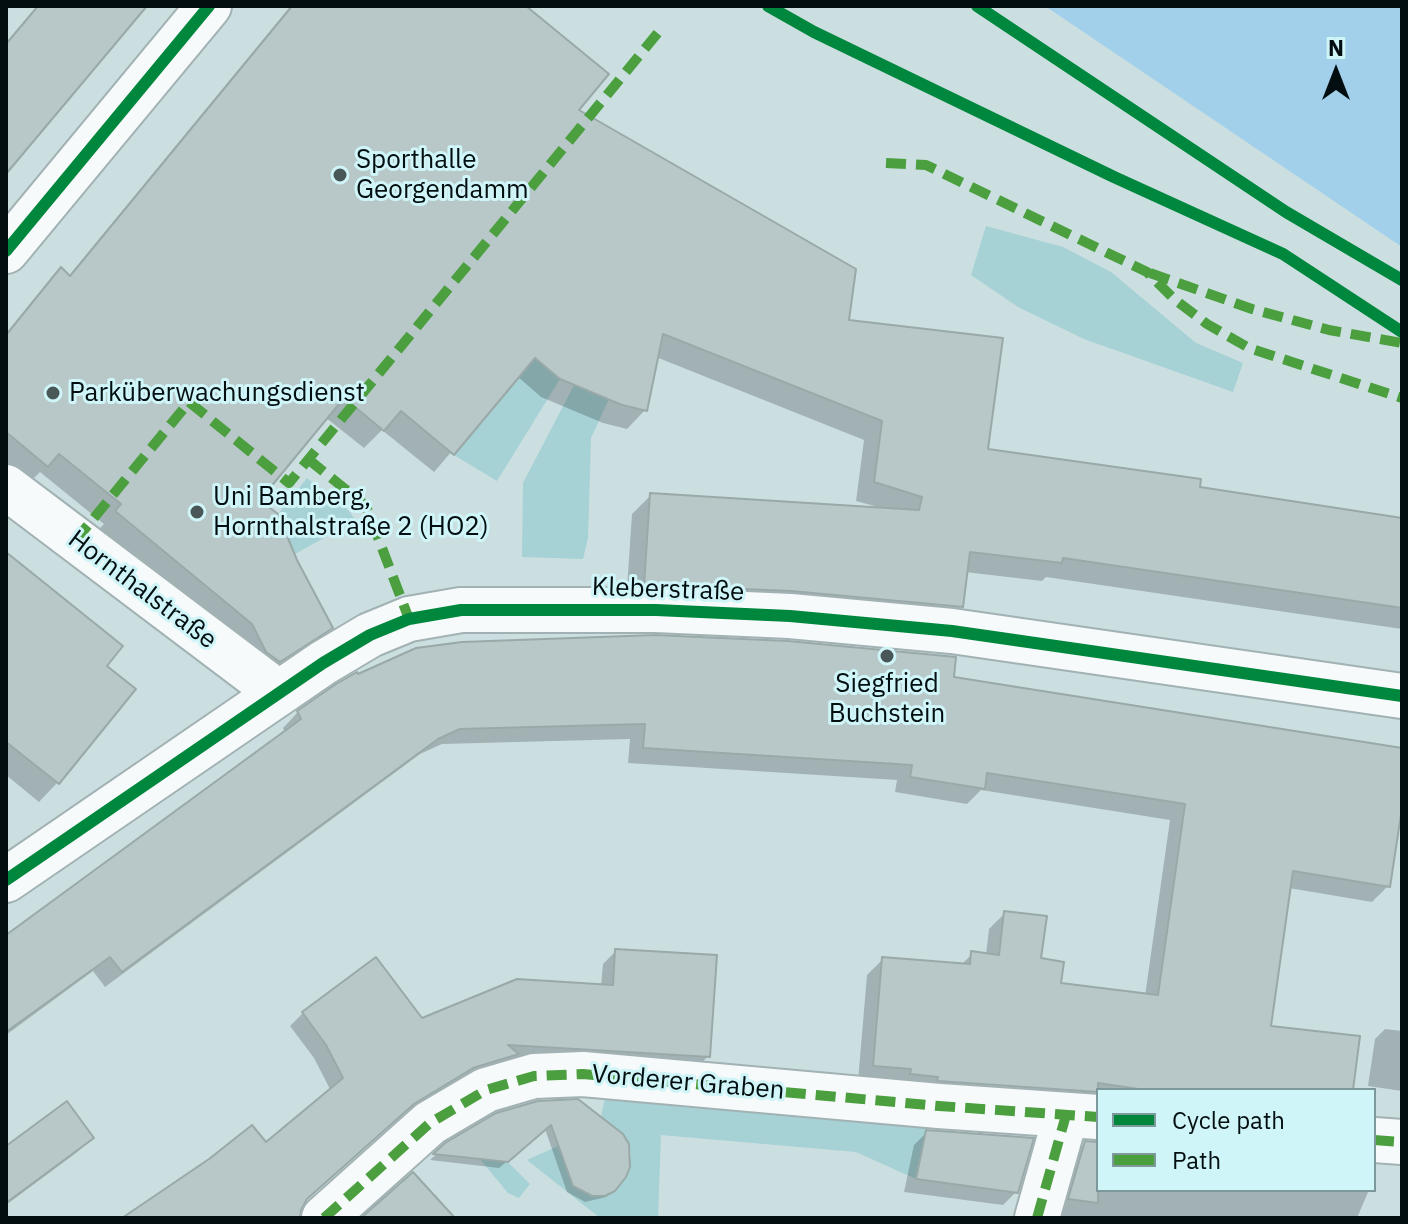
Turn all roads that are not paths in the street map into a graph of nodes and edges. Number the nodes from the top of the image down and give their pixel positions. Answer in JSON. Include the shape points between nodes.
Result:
{"nodes":[{"id":1,"x":209,"y":6,"type":"edge"},
{"id":2,"x":6,"y":251,"type":"edge"},
{"id":3,"x":6,"y":487,"type":"edge"},
{"id":4,"x":279,"y":693,"type":"junction"},
{"id":5,"x":1402,"y":696,"type":"edge"},
{"id":6,"x":6,"y":880,"type":"edge"},
{"id":7,"x":1082,"y":1116,"type":"edge"},
{"id":8,"x":1376,"y":1140,"type":"edge"},
{"id":9,"x":1402,"y":1142,"type":"edge"},
{"id":10,"x":324,"y":1218,"type":"edge"},
{"id":11,"x":1037,"y":1218,"type":"edge"}],
"edges":[{"from":1,"to":2,"type":"street"},
{"from":3,"to":4,"type":"street","name":"Hornthalstraße"},
{"from":4,"to":5,"type":"street","name":"Kleberstraße","via":[[370,635],[409,619],[461,610],[595,609],[790,616],[937,630]]},
{"from":4,"to":6,"type":"street","name":"Kleberstraße"},
{"from":7,"to":10,"type":"street","name":"Vorderer Graben","via":[[583,1074],[534,1076],[486,1090],[430,1123]]},
{"from":7,"to":11,"type":"street"},
{"from":8,"to":9,"type":"street"}]}
